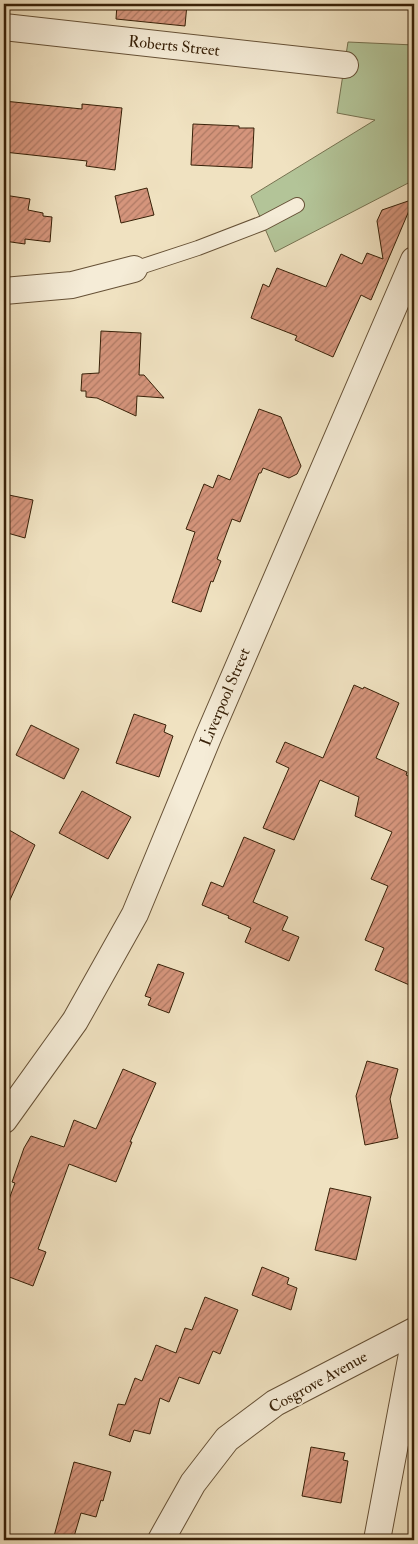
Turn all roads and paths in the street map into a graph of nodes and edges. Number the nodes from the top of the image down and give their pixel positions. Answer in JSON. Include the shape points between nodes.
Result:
{"nodes":[{"id":1,"x":4,"y":27,"type":"edge"},
{"id":2,"x":345,"y":65,"type":"dead end"},
{"id":3,"x":297,"y":205,"type":"dead end"},
{"id":4,"x":414,"y":260,"type":"edge"},
{"id":5,"x":134,"y":269,"type":"joint"},
{"id":6,"x":4,"y":291,"type":"edge"},
{"id":7,"x":5,"y":1123,"type":"edge"},
{"id":8,"x":414,"y":1331,"type":"edge"},
{"id":9,"x":414,"y":1343,"type":"edge"},
{"id":10,"x":161,"y":1540,"type":"edge"},
{"id":11,"x":377,"y":1540,"type":"edge"}],
"edges":[{"from":1,"to":2,"type":"street","name":"Roberts Street"},
{"from":3,"to":5,"type":"lane","via":[[263,223]]},
{"from":4,"to":7,"type":"street","name":"Liverpool Street","via":[[208,735],[135,914],[75,1021]]},
{"from":5,"to":6,"type":"street","via":[[72,285]]},
{"from":8,"to":10,"type":"street","name":"Cosgrove Avenue","via":[[275,1403],[227,1439],[193,1483]]},
{"from":9,"to":11,"type":"street"}]}
